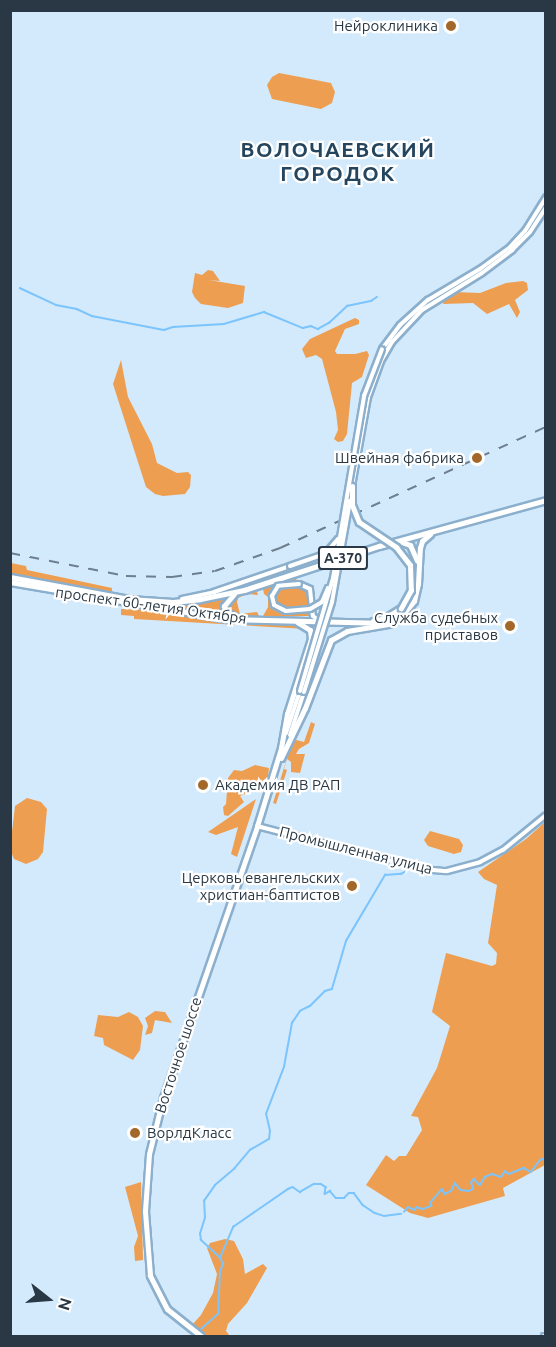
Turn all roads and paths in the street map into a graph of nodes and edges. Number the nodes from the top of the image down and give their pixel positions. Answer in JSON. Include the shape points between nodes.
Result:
{"nodes":[{"id":1,"x":546,"y":197,"type":"edge"},
{"id":2,"x":546,"y":207,"type":"edge"},
{"id":3,"x":481,"y":271,"type":"junction"},
{"id":4,"x":384,"y":350,"type":"junction"},
{"id":5,"x":352,"y":486,"type":"junction"},
{"id":6,"x":546,"y":500,"type":"edge"},
{"id":7,"x":343,"y":520,"type":"junction"},
{"id":8,"x":442,"y":528,"type":"junction"},
{"id":9,"x":395,"y":541,"type":"junction"},
{"id":10,"x":336,"y":564,"type":"junction"},
{"id":11,"x":419,"y":566,"type":"junction"},
{"id":12,"x":10,"y":577,"type":"edge"},
{"id":13,"x":10,"y":582,"type":"edge"},
{"id":14,"x":244,"y":590,"type":"junction"},
{"id":15,"x":173,"y":602,"type":"junction"},
{"id":16,"x":287,"y":619,"type":"junction"},
{"id":17,"x":245,"y":620,"type":"junction"},
{"id":18,"x":320,"y":620,"type":"junction"},
{"id":19,"x":398,"y":620,"type":"junction"},
{"id":20,"x":332,"y":621,"type":"junction"},
{"id":21,"x":302,"y":692,"type":"junction"},
{"id":22,"x":283,"y":749,"type":"junction"},
{"id":23,"x":546,"y":815,"type":"edge"},
{"id":24,"x":257,"y":826,"type":"junction"},
{"id":25,"x":201,"y":1336,"type":"edge"}],
"edges":[{"from":1,"to":3,"type":"main road","via":[[518,239]]},
{"from":2,"to":3,"type":"main road","via":[[521,242]]},
{"from":3,"to":4,"type":"main road","via":[[400,325]]},
{"from":4,"to":5,"type":"main road","bridge":true,"via":[[368,397]]},
{"from":4,"to":7,"type":"main road","bridge":true,"via":[[371,371],[360,412]]},
{"from":5,"to":20,"type":"main road","bridge":true,"via":[[352,504],[359,522],[396,547],[410,565],[411,590],[401,608],[377,621]]},
{"from":5,"to":21,"type":"main road","bridge":true,"via":[[332,602]]},
{"from":6,"to":8,"type":"main road","name":"проспект 60-летия Октября","number":"А-370"},
{"from":7,"to":10,"type":"main road","bridge":true},
{"from":7,"to":15,"type":"main road","bridge":true,"via":[[338,541],[318,557]]},
{"from":8,"to":9,"type":"main road","name":"проспект 60-летия Октября","number":"А-370"},
{"from":8,"to":11,"type":"main road","name":"проспект 60-летия Октября","number":"А-370","via":[[422,541]]},
{"from":9,"to":11,"type":"main road","via":[[410,545]]},
{"from":9,"to":14,"type":"main road","name":"проспект 60-летия Октября","number":"А-370"},
{"from":10,"to":18,"type":"main road","bridge":true,"via":[[324,598],[314,608],[286,611],[274,605],[272,596],[278,586],[299,584],[310,589],[313,616]]},
{"from":10,"to":21,"type":"main road","bridge":true},
{"from":11,"to":19,"type":"main road","name":"проспект 60-летия Октября","number":"А-370","via":[[414,601]]},
{"from":12,"to":15,"type":"main road","name":"проспект 60-летия Октября","number":"А-370","via":[[129,600]]},
{"from":13,"to":17,"type":"main road","name":"проспект 60-летия Октября","via":[[104,601]]},
{"from":14,"to":15,"type":"main road","name":"проспект 60-летия Октября","number":"А-370"},
{"from":14,"to":17,"type":"main road","via":[[232,595],[224,606],[228,614]]},
{"from":16,"to":17,"type":"main road","name":"проспект 60-летия Октября"},
{"from":16,"to":18,"type":"main road","name":"проспект 60-летия Октября"},
{"from":16,"to":22,"type":"main road","via":[[306,624],[311,633],[287,714]]},
{"from":18,"to":20,"type":"main road","name":"проспект 60-летия Октября"},
{"from":19,"to":20,"type":"main road","name":"проспект 60-летия Октября","via":[[378,624]]},
{"from":19,"to":22,"type":"main road","via":[[347,631],[332,640]]},
{"from":21,"to":22,"type":"main road"},
{"from":22,"to":24,"type":"main road","name":"Восточное шоссе"},
{"from":23,"to":24,"type":"main road","name":"Промышленная улица","via":[[495,854],[447,871],[422,869]]},
{"from":24,"to":25,"type":"main road","name":"Восточное шоссе","via":[[163,1098],[149,1153],[145,1210],[150,1275],[163,1304]]}]}
